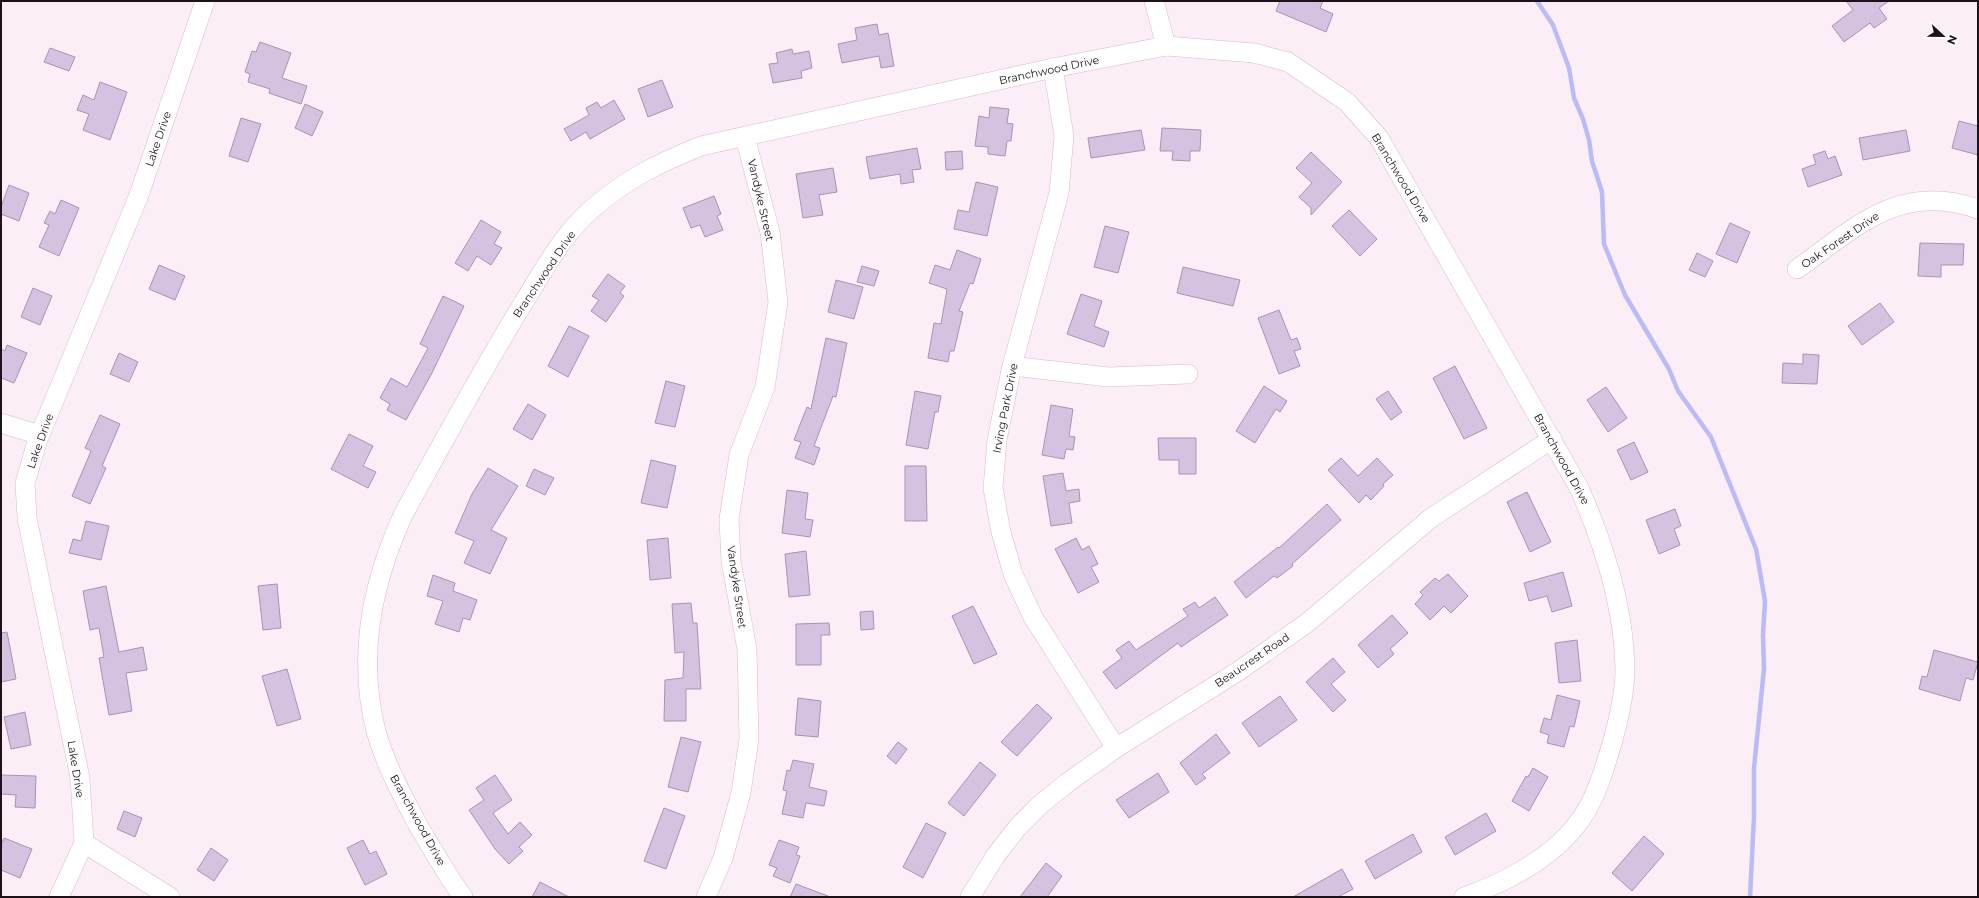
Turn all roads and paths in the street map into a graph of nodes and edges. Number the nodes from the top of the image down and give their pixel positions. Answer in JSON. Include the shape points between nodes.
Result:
{"nodes":[{"id":1,"x":206,"y":1,"type":"edge"},
{"id":2,"x":1154,"y":1,"type":"edge"},
{"id":3,"x":1166,"y":46,"type":"junction"},
{"id":4,"x":1053,"y":68,"type":"junction"},
{"id":5,"x":745,"y":137,"type":"junction"},
{"id":6,"x":1978,"y":209,"type":"edge"},
{"id":7,"x":1797,"y":269,"type":"dead end"},
{"id":8,"x":1012,"y":366,"type":"junction"},
{"id":9,"x":1188,"y":374,"type":"dead end"},
{"id":10,"x":1,"y":423,"type":"edge"},
{"id":11,"x":40,"y":435,"type":"junction"},
{"id":12,"x":1552,"y":439,"type":"junction"},
{"id":13,"x":1116,"y":748,"type":"junction"},
{"id":14,"x":84,"y":843,"type":"junction"},
{"id":15,"x":59,"y":897,"type":"edge"},
{"id":16,"x":170,"y":897,"type":"edge"},
{"id":17,"x":463,"y":897,"type":"edge"},
{"id":18,"x":706,"y":897,"type":"edge"},
{"id":19,"x":970,"y":897,"type":"edge"},
{"id":20,"x":1464,"y":897,"type":"edge"}],
"edges":[{"from":1,"to":11,"type":"street","name":"Lake Drive","via":[[139,195]]},
{"from":2,"to":3,"type":"street"},
{"from":3,"to":4,"type":"street","name":"Branchwood Drive"},
{"from":3,"to":12,"type":"street","name":"Branchwood Drive","via":[[1254,53],[1288,62],[1348,102],[1379,138]]},
{"from":4,"to":5,"type":"street","name":"Branchwood Drive"},
{"from":4,"to":8,"type":"street","name":"Irving Park Drive","via":[[1064,136],[1059,193]]},
{"from":5,"to":17,"type":"street","name":"Branchwood Drive","via":[[701,146],[663,161],[639,174],[590,210],[572,230],[512,320],[407,508],[389,546],[378,578],[368,645],[370,706],[388,764],[405,801]]},
{"from":5,"to":18,"type":"street","name":"Vandyke Street","via":[[770,232],[778,302],[765,387],[739,455],[729,519],[731,560],[747,649],[749,740],[741,793],[723,858]]},
{"from":6,"to":7,"type":"street","name":"Oak Forest Drive","via":[[1941,202],[1917,201],[1889,208],[1871,216]]},
{"from":8,"to":9,"type":"street","via":[[1108,377]]},
{"from":8,"to":13,"type":"street","name":"Irving Park Drive","via":[[997,440],[993,488],[1001,532],[1013,574],[1032,617]]},
{"from":10,"to":11,"type":"street"},
{"from":11,"to":14,"type":"street","name":"Lake Drive","via":[[25,483],[27,518],[80,778]]},
{"from":12,"to":13,"type":"street","name":"Beaucrest Road","via":[[1431,518],[1288,636],[1237,672]]},
{"from":12,"to":20,"type":"street","name":"Branchwood Drive","via":[[1579,488],[1606,557],[1623,643],[1623,697],[1606,763],[1581,818],[1568,834],[1543,856],[1515,876]]},
{"from":13,"to":19,"type":"street","name":"Beaucrest Road","via":[[1041,804],[996,855]]},
{"from":14,"to":15,"type":"street","name":"Lake Drive"},
{"from":14,"to":16,"type":"street"}]}
